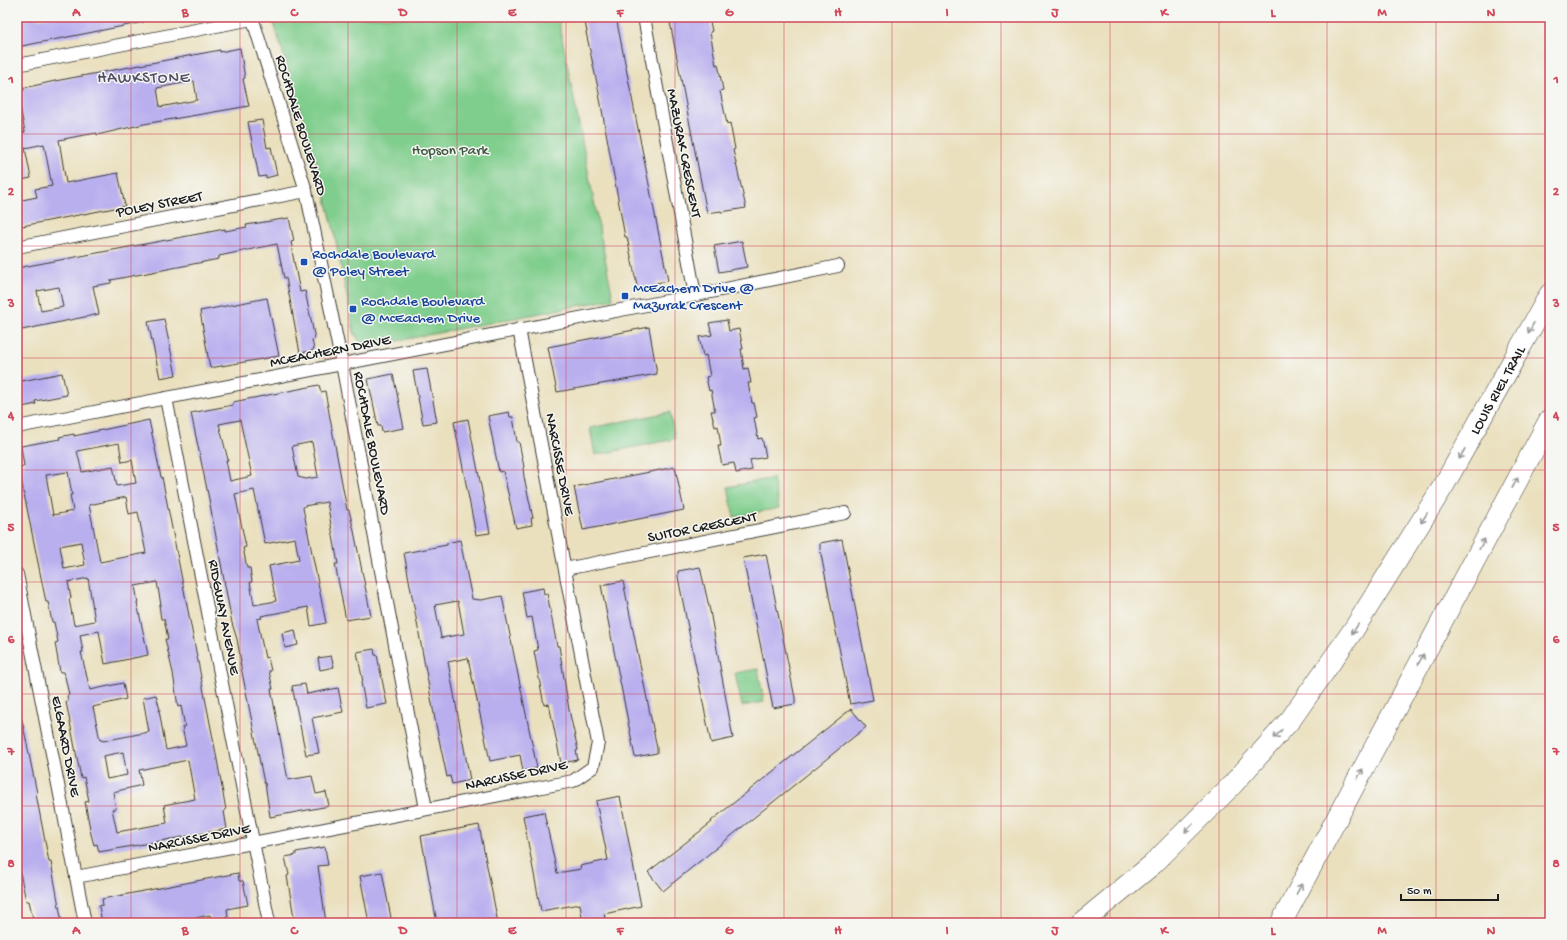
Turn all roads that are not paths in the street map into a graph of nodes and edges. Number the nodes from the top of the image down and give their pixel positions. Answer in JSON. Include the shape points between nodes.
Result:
{"nodes":[{"id":1,"x":644,"y":17,"type":"edge"},
{"id":2,"x":252,"y":18,"type":"edge"},
{"id":3,"x":17,"y":65,"type":"edge"},
{"id":4,"x":306,"y":191,"type":"junction"},
{"id":5,"x":17,"y":247,"type":"edge"},
{"id":6,"x":838,"y":266,"type":"dead end"},
{"id":7,"x":1550,"y":294,"type":"edge"},
{"id":8,"x":696,"y":295,"type":"junction"},
{"id":9,"x":519,"y":329,"type":"junction"},
{"id":10,"x":342,"y":364,"type":"junction"},
{"id":11,"x":166,"y":398,"type":"junction"},
{"id":12,"x":1550,"y":419,"type":"edge"},
{"id":13,"x":17,"y":427,"type":"edge"},
{"id":14,"x":845,"y":513,"type":"dead end"},
{"id":15,"x":565,"y":569,"type":"junction"},
{"id":16,"x":17,"y":574,"type":"edge"},
{"id":17,"x":20,"y":600,"type":"edge"},
{"id":18,"x":426,"y":809,"type":"junction"},
{"id":19,"x":253,"y":843,"type":"junction"},
{"id":20,"x":76,"y":877,"type":"junction"},
{"id":21,"x":85,"y":923,"type":"edge"},
{"id":22,"x":268,"y":923,"type":"edge"},
{"id":23,"x":1081,"y":923,"type":"edge"},
{"id":24,"x":1281,"y":923,"type":"edge"}],
"edges":[{"from":1,"to":8,"type":"street","name":"MAZURAK CRESCENT"},
{"from":2,"to":3,"type":"street"},
{"from":2,"to":4,"type":"street","name":"ROCHDALE BOULEVARD"},
{"from":4,"to":5,"type":"street","name":"POLEY STREET"},
{"from":4,"to":10,"type":"street","name":"ROCHDALE BOULEVARD"},
{"from":6,"to":8,"type":"street","name":"MCEACHERN DRIVE"},
{"from":7,"to":23,"type":"highway","name":"LOUIS RIEL TRAIL","one_way":true,"via":[[1444,485],[1354,629],[1291,719],[1233,784],[1153,864]]},
{"from":8,"to":9,"type":"street","name":"MCEACHERN DRIVE"},
{"from":9,"to":10,"type":"street","name":"MCEACHERN DRIVE"},
{"from":9,"to":15,"type":"street","name":"NARCISSE DRIVE"},
{"from":10,"to":11,"type":"street","name":"MCEACHERN DRIVE"},
{"from":10,"to":18,"type":"street","name":"ROCHDALE BOULEVARD"},
{"from":11,"to":13,"type":"street","name":"MCEACHERN DRIVE"},
{"from":11,"to":19,"type":"street","name":"RIDGWAY AVENUE"},
{"from":24,"to":12,"type":"highway","one_way":true},
{"from":14,"to":15,"type":"street","name":"SUITOR CRESCENT"},
{"from":15,"to":18,"type":"street","name":"NARCISSE DRIVE","via":[[598,743],[593,767],[573,781]]},
{"from":16,"to":17,"type":"street","name":"ELGAARD DRIVE"},
{"from":17,"to":20,"type":"street","name":"ELGAARD DRIVE"},
{"from":18,"to":19,"type":"street","name":"NARCISSE DRIVE"},
{"from":19,"to":20,"type":"street","name":"NARCISSE DRIVE"},
{"from":19,"to":22,"type":"street","name":"RIDGWAY AVENUE"},
{"from":20,"to":21,"type":"street","name":"ELGAARD DRIVE"}]}
